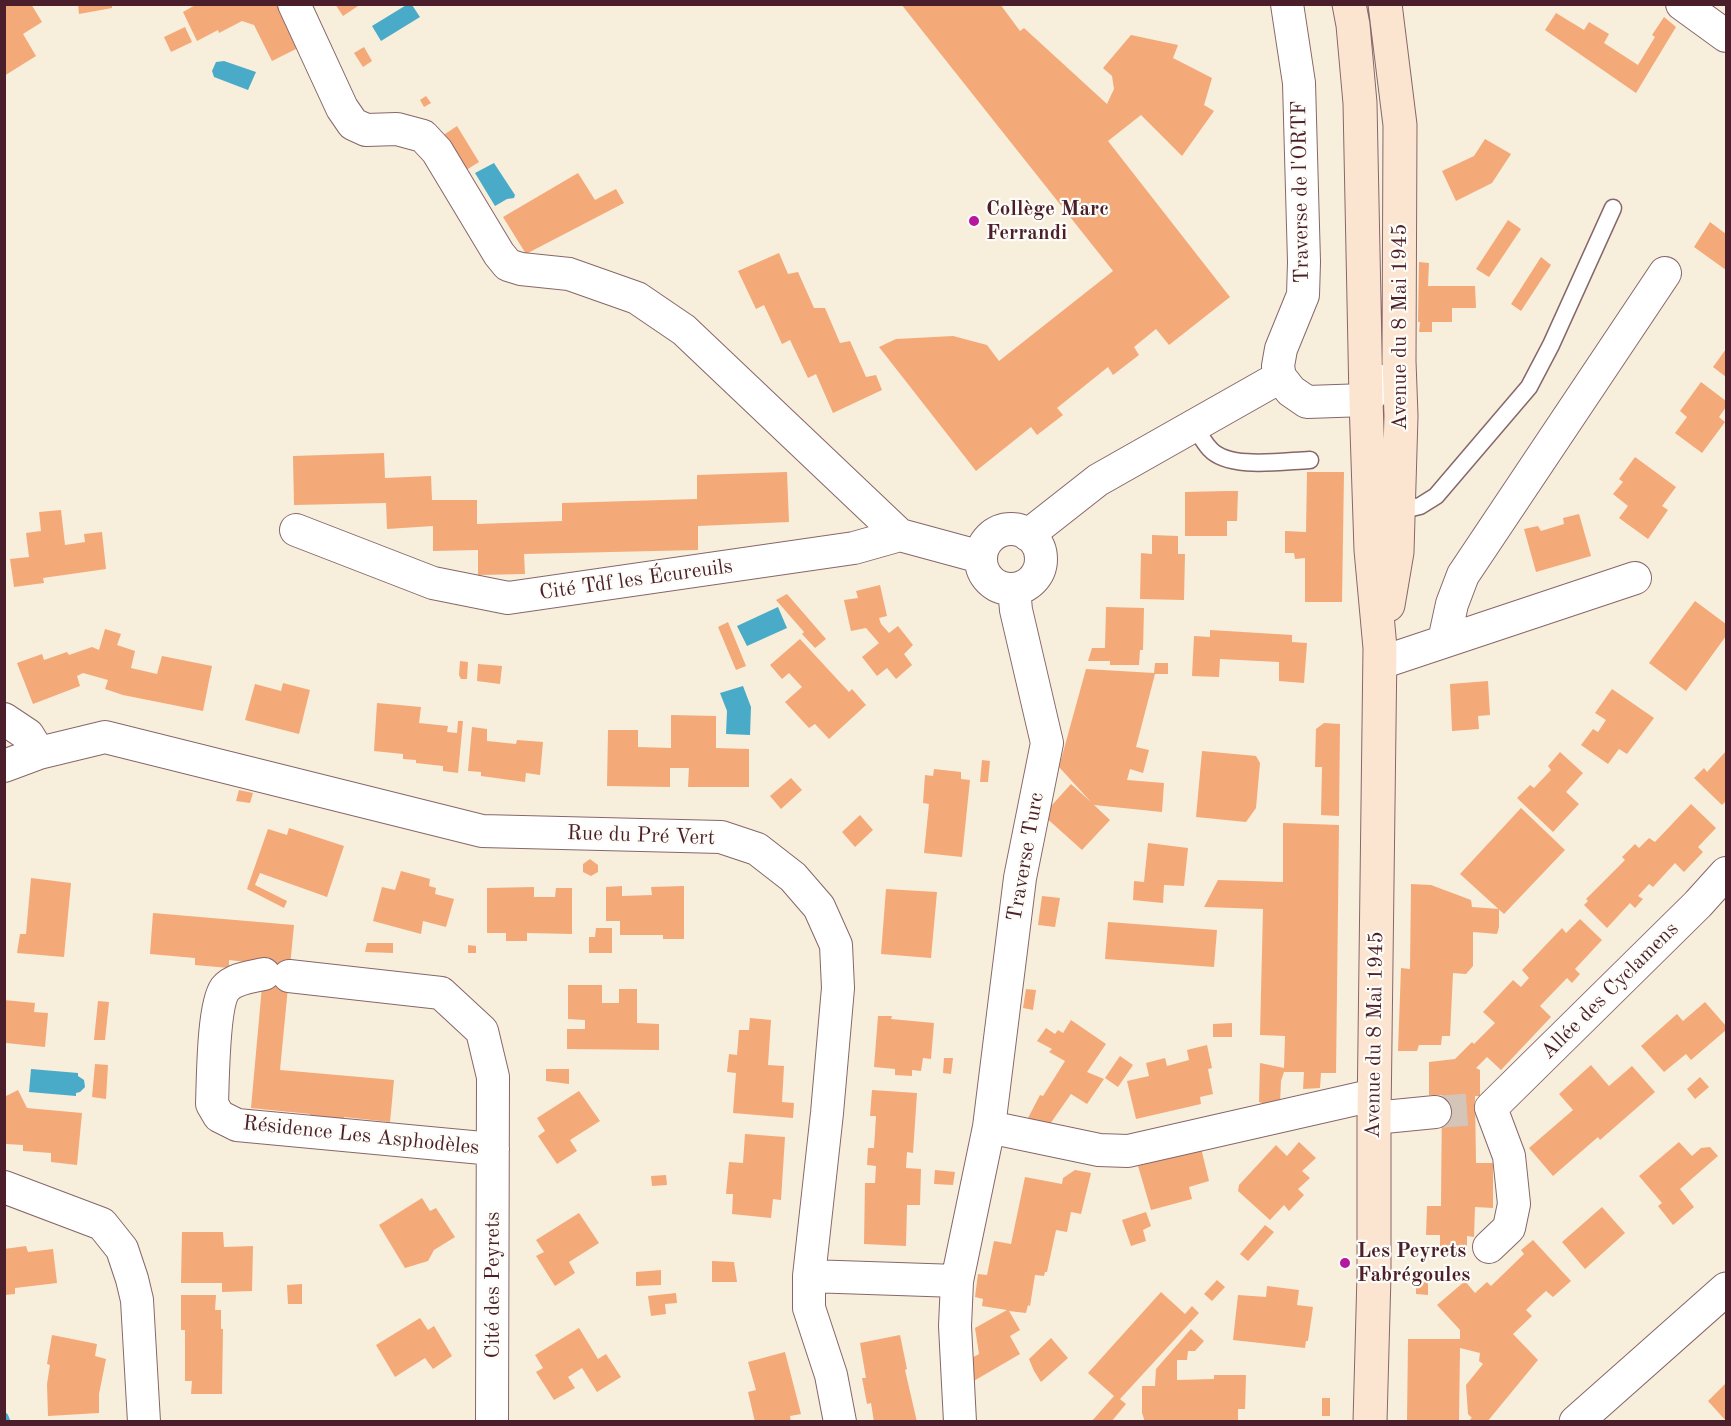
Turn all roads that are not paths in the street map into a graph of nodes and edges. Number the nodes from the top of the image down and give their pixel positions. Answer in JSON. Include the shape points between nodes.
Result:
{"nodes":[{"id":1,"x":294,"y":4,"type":"edge"},
{"id":2,"x":1287,"y":4,"type":"edge"},
{"id":3,"x":1349,"y":4,"type":"edge"},
{"id":4,"x":1385,"y":4,"type":"edge"},
{"id":5,"x":1682,"y":4,"type":"edge"},
{"id":6,"x":1726,"y":36,"type":"edge"},
{"id":7,"x":1613,"y":208,"type":"dead end"},
{"id":8,"x":1665,"y":273,"type":"dead end"},
{"id":9,"x":1399,"y":361,"type":"junction"},
{"id":10,"x":1280,"y":377,"type":"junction"},
{"id":11,"x":1366,"y":400,"type":"junction"},
{"id":12,"x":1194,"y":425,"type":"junction"},
{"id":13,"x":1310,"y":460,"type":"dead end"},
{"id":14,"x":1384,"y":506,"type":"junction"},
{"id":15,"x":296,"y":530,"type":"dead end"},
{"id":16,"x":900,"y":535,"type":"junction"},
{"id":17,"x":1028,"y":535,"type":"junction"},
{"id":18,"x":981,"y":557,"type":"junction"},
{"id":19,"x":1635,"y":578,"type":"dead end"},
{"id":20,"x":1014,"y":590,"type":"junction"},
{"id":21,"x":1444,"y":641,"type":"junction"},
{"id":22,"x":1380,"y":656,"type":"junction"},
{"id":23,"x":4,"y":719,"type":"edge"},
{"id":24,"x":39,"y":753,"type":"junction"},
{"id":25,"x":4,"y":766,"type":"edge"},
{"id":26,"x":1726,"y":873,"type":"edge"},
{"id":27,"x":1374,"y":1106,"type":"junction"},
{"id":28,"x":1435,"y":1112,"type":"tunnel mouth"},
{"id":29,"x":988,"y":1127,"type":"junction"},
{"id":30,"x":493,"y":1149,"type":"junction"},
{"id":31,"x":4,"y":1186,"type":"edge"},
{"id":32,"x":1489,"y":1247,"type":"dead end"},
{"id":33,"x":809,"y":1276,"type":"junction"},
{"id":34,"x":957,"y":1281,"type":"junction"},
{"id":35,"x":1726,"y":1289,"type":"edge"},
{"id":36,"x":144,"y":1422,"type":"edge"},
{"id":37,"x":492,"y":1422,"type":"edge"},
{"id":38,"x":840,"y":1422,"type":"edge"},
{"id":39,"x":960,"y":1422,"type":"edge"},
{"id":40,"x":1370,"y":1422,"type":"edge"},
{"id":41,"x":1576,"y":1422,"type":"edge"}],
"edges":[{"from":1,"to":16,"type":"street","via":[[353,124],[366,130],[397,129],[423,136],[437,151],[508,266],[570,274],[637,298],[684,330]]},
{"from":2,"to":10,"type":"street","name":"Traverse de l'ORTF","via":[[1299,83],[1304,262],[1303,295],[1281,349]]},
{"from":3,"to":11,"type":"main road","name":"Avenue du 8 Mai 1945","via":[[1360,103]]},
{"from":4,"to":9,"type":"main road","name":"Avenue du 8 Mai 1945","via":[[1400,125]]},
{"from":5,"to":6,"type":"street"},
{"from":7,"to":14,"type":"lane","via":[[1529,387],[1436,496],[1420,506]]},
{"from":8,"to":21,"type":"street","via":[[1463,575]]},
{"from":9,"to":11,"type":"street"},
{"from":9,"to":14,"type":"main road","name":"Avenue du 8 Mai 1945","via":[[1401,416]]},
{"from":10,"to":11,"type":"street","via":[[1291,392],[1307,402]]},
{"from":10,"to":12,"type":"street"},
{"from":11,"to":14,"type":"main road","name":"Avenue du 8 Mai 1945"},
{"from":12,"to":13,"type":"lane","via":[[1210,450],[1226,460]]},
{"from":12,"to":17,"type":"street","via":[[1098,480]]},
{"from":14,"to":22,"type":"main road","name":"Avenue du 8 Mai 1945","via":[[1371,550]]},
{"from":15,"to":16,"type":"street","name":"Cité Tdf les Écureuils","via":[[433,583],[508,598],[854,548]]},
{"from":16,"to":18,"type":"street"},
{"from":17,"to":18,"type":"street","via":[[1019,530],[1002,531],[986,543]]},
{"from":17,"to":20,"type":"street","via":[[1036,543],[1040,565],[1030,583]]},
{"from":18,"to":20,"type":"street","via":[[986,577]]},
{"from":19,"to":21,"type":"street"},
{"from":20,"to":29,"type":"street","name":"Traverse Turc","via":[[1047,743],[1020,878]]},
{"from":21,"to":22,"type":"street"},
{"from":22,"to":27,"type":"main road","name":"Avenue du 8 Mai 1945"},
{"from":23,"to":24,"type":"street","via":[[28,735]]},
{"from":24,"to":25,"type":"street","name":"Rue du Pré Vert"},
{"from":24,"to":33,"type":"street","name":"Rue du Pré Vert","via":[[105,737],[482,831],[721,837],[756,849],[793,878],[819,907],[836,945],[838,988]]},
{"from":26,"to":32,"type":"street","name":"Allée des Cyclamens","via":[[1491,1107],[1509,1156],[1514,1204],[1509,1228]]},
{"from":27,"to":28,"type":"street"},
{"from":27,"to":29,"type":"street","via":[[1128,1151]]},
{"from":27,"to":40,"type":"main road","name":"Avenue du 8 Mai 1945"},
{"from":29,"to":34,"type":"street","name":"Traverse Turc"},
{"from":30,"to":30,"type":"street","name":"Résidence Les Asphodèles","via":[[237,1125],[219,1116],[212,1104],[217,1008],[226,988],[241,979],[276,975],[441,993],[482,1031],[493,1077]]},
{"from":30,"to":37,"type":"street","name":"Cité des Peyrets"},
{"from":31,"to":36,"type":"street","via":[[102,1224],[122,1249],[137,1300]]},
{"from":33,"to":34,"type":"street"},
{"from":33,"to":38,"type":"street","name":"Rue du Pré Vert","via":[[809,1308],[831,1375]]},
{"from":34,"to":39,"type":"street","name":"Traverse Turc"},
{"from":35,"to":41,"type":"street"}]}
